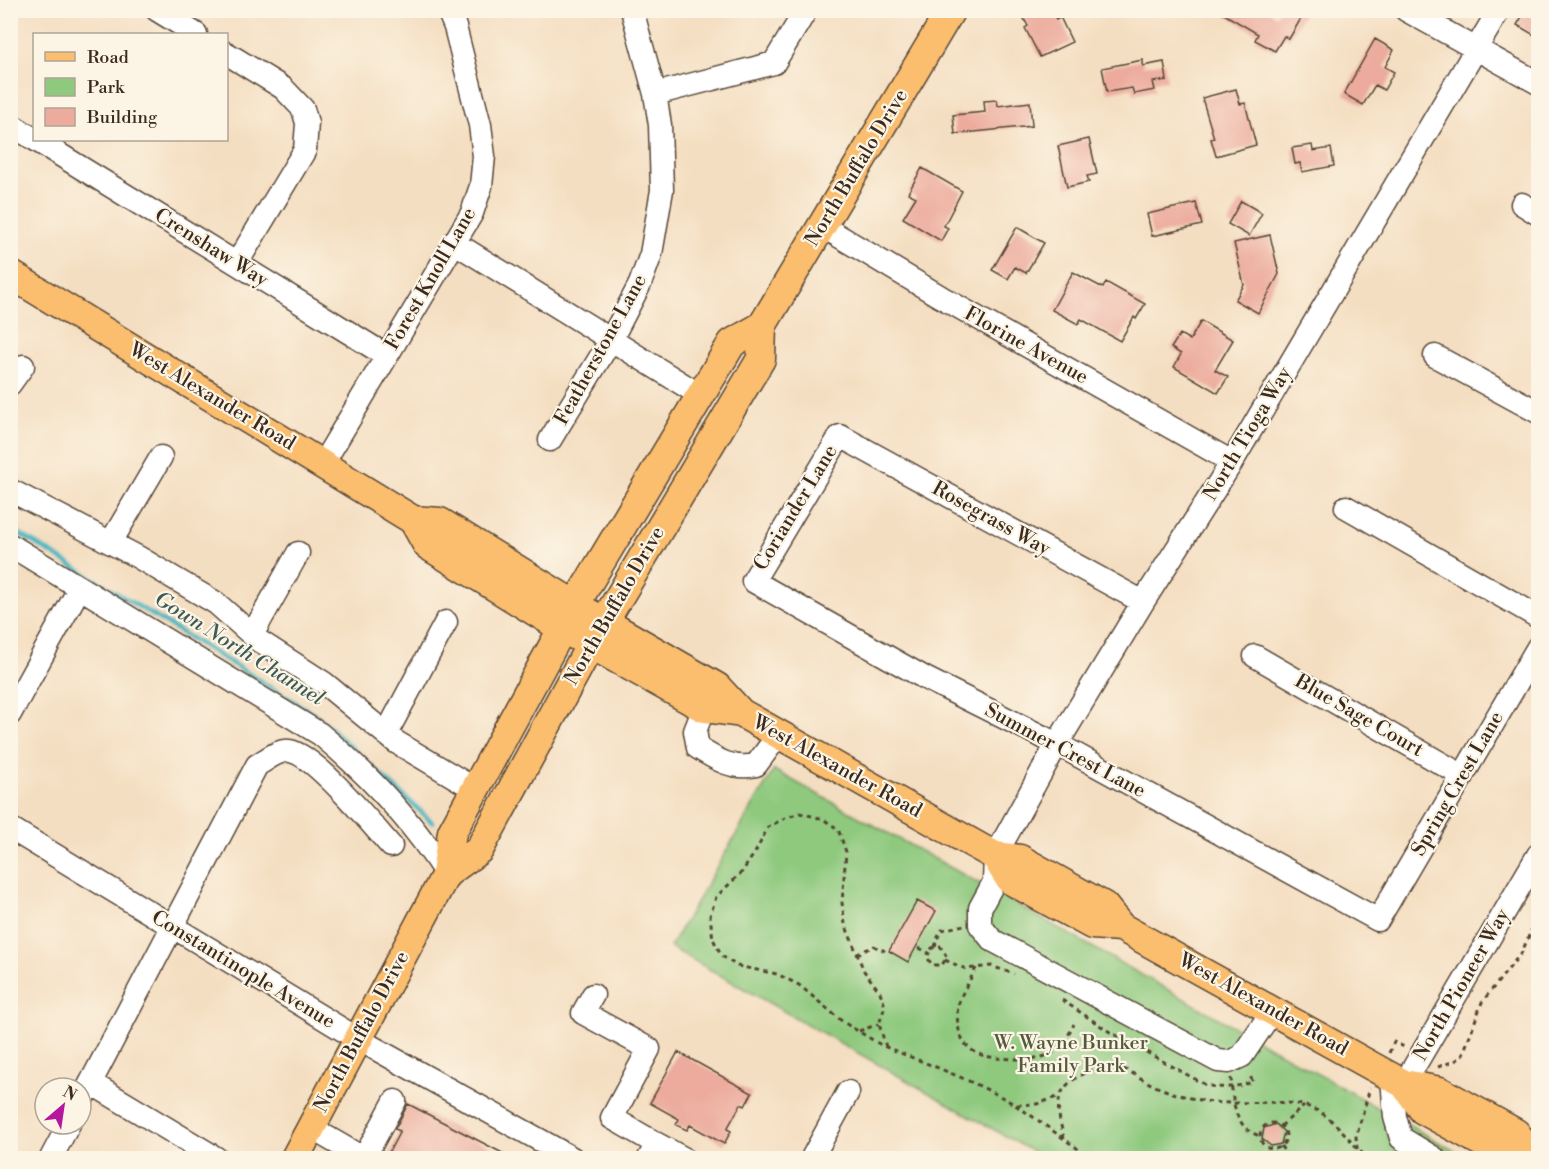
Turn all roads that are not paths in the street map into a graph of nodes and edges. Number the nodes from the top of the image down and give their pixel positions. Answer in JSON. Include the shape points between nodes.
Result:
{"nodes":[{"id":1,"x":157,"y":10,"type":"edge"},
{"id":2,"x":448,"y":10,"type":"edge"},
{"id":3,"x":632,"y":10,"type":"edge"},
{"id":4,"x":806,"y":10,"type":"edge"},
{"id":5,"x":951,"y":10,"type":"edge"},
{"id":6,"x":1406,"y":10,"type":"edge"},
{"id":7,"x":1499,"y":10,"type":"edge"},
{"id":8,"x":194,"y":33,"type":"edge"},
{"id":9,"x":1477,"y":49,"type":"junction"},
{"id":10,"x":228,"y":54,"type":"edge"},
{"id":11,"x":1539,"y":83,"type":"edge"},
{"id":12,"x":655,"y":94,"type":"junction"},
{"id":13,"x":10,"y":124,"type":"edge"},
{"id":14,"x":33,"y":138,"type":"edge"},
{"id":15,"x":38,"y":141,"type":"edge"},
{"id":16,"x":822,"y":226,"type":"junction"},
{"id":17,"x":455,"y":243,"type":"junction"},
{"id":18,"x":237,"y":264,"type":"junction"},
{"id":19,"x":10,"y":274,"type":"edge"},
{"id":20,"x":762,"y":326,"type":"junction"},
{"id":21,"x":612,"y":338,"type":"junction"},
{"id":22,"x":387,"y":356,"type":"junction"},
{"id":23,"x":1435,"y":356,"type":"dead end"},
{"id":24,"x":700,"y":395,"type":"junction"},
{"id":25,"x":1539,"y":412,"type":"edge"},
{"id":26,"x":840,"y":436,"type":"joint"},
{"id":27,"x":550,"y":440,"type":"dead end"},
{"id":28,"x":160,"y":457,"type":"dead end"},
{"id":29,"x":1232,"y":462,"type":"junction"},
{"id":30,"x":322,"y":465,"type":"junction"},
{"id":31,"x":10,"y":490,"type":"edge"},
{"id":32,"x":1346,"y":507,"type":"dead end"},
{"id":33,"x":111,"y":542,"type":"junction"},
{"id":34,"x":10,"y":545,"type":"edge"},
{"id":35,"x":298,"y":553,"type":"dead end"},
{"id":36,"x":753,"y":580,"type":"joint"},
{"id":37,"x":74,"y":598,"type":"dead end"},
{"id":38,"x":1143,"y":602,"type":"junction"},
{"id":39,"x":569,"y":616,"type":"junction"},
{"id":40,"x":1539,"y":617,"type":"edge"},
{"id":41,"x":446,"y":622,"type":"dead end"},
{"id":42,"x":598,"y":633,"type":"junction"},
{"id":43,"x":252,"y":634,"type":"junction"},
{"id":44,"x":1539,"y":646,"type":"edge"},
{"id":45,"x":1256,"y":656,"type":"dead end"},
{"id":46,"x":704,"y":708,"type":"junction"},
{"id":47,"x":741,"y":713,"type":"junction"},
{"id":48,"x":10,"y":714,"type":"edge"},
{"id":49,"x":387,"y":734,"type":"junction"},
{"id":50,"x":779,"y":734,"type":"junction"},
{"id":51,"x":1058,"y":744,"type":"junction"},
{"id":52,"x":1463,"y":776,"type":"junction"},
{"id":53,"x":475,"y":789,"type":"junction"},
{"id":54,"x":10,"y":828,"type":"edge"},
{"id":55,"x":392,"y":846,"type":"dead end"},
{"id":56,"x":1539,"y":855,"type":"edge"},
{"id":57,"x":995,"y":856,"type":"junction"},
{"id":58,"x":446,"y":874,"type":"junction"},
{"id":59,"x":1378,"y":920,"type":"joint"},
{"id":60,"x":172,"y":928,"type":"junction"},
{"id":61,"x":593,"y":995,"type":"dead end"},
{"id":62,"x":1273,"y":1010,"type":"junction"},
{"id":63,"x":358,"y":1039,"type":"junction"},
{"id":64,"x":93,"y":1079,"type":"edge"},
{"id":65,"x":1398,"y":1080,"type":"junction"},
{"id":66,"x":848,"y":1092,"type":"dead end"},
{"id":67,"x":93,"y":1096,"type":"edge"},
{"id":68,"x":394,"y":1101,"type":"dead end"},
{"id":69,"x":311,"y":1128,"type":"junction"},
{"id":70,"x":63,"y":1136,"type":"edge"},
{"id":71,"x":653,"y":1151,"type":"edge"},
{"id":72,"x":1535,"y":1157,"type":"edge"},
{"id":73,"x":51,"y":1158,"type":"edge"},
{"id":74,"x":216,"y":1158,"type":"edge"},
{"id":75,"x":295,"y":1158,"type":"edge"},
{"id":76,"x":363,"y":1158,"type":"edge"},
{"id":77,"x":572,"y":1158,"type":"edge"},
{"id":78,"x":683,"y":1158,"type":"edge"},
{"id":79,"x":812,"y":1158,"type":"edge"},
{"id":80,"x":1434,"y":1158,"type":"edge"}],
"edges":[{"from":1,"to":8,"type":"street"},
{"from":2,"to":17,"type":"street","name":"Forest Knoll Lane","via":[[475,103],[484,156],[475,204]]},
{"from":3,"to":12,"type":"street","name":"Featherstone Lane"},
{"from":4,"to":12,"type":"street","via":[[774,63]]},
{"from":5,"to":16,"type":"main road","name":"North Buffalo Drive"},
{"from":6,"to":9,"type":"street"},
{"from":7,"to":9,"type":"street","name":"North Tioga Way"},
{"from":9,"to":11,"type":"street"},
{"from":9,"to":29,"type":"street","name":"North Tioga Way"},
{"from":10,"to":18,"type":"street","via":[[283,88],[303,109],[307,123],[305,150]]},
{"from":12,"to":21,"type":"street","name":"Featherstone Lane","via":[[662,190],[653,243],[640,284]]},
{"from":13,"to":14,"type":"street","name":"Crenshaw Way"},
{"from":15,"to":18,"type":"street","name":"Crenshaw Way"},
{"from":16,"to":20,"type":"main road","name":"North Buffalo Drive"},
{"from":16,"to":29,"type":"street","name":"Florine Avenue"},
{"from":17,"to":21,"type":"street"},
{"from":17,"to":22,"type":"street","name":"Forest Knoll Lane"},
{"from":18,"to":22,"type":"street","name":"Crenshaw Way"},
{"from":19,"to":30,"type":"main road","name":"West Alexander Road"},
{"from":20,"to":24,"type":"main road","name":"North Buffalo Drive","via":[[732,343]]},
{"from":20,"to":42,"type":"main road","name":"North Buffalo Drive","via":[[761,359]]},
{"from":21,"to":24,"type":"street"},
{"from":21,"to":27,"type":"street","name":"Featherstone Lane"},
{"from":22,"to":30,"type":"street","name":"Forest Knoll Lane"},
{"from":23,"to":25,"type":"street"},
{"from":24,"to":39,"type":"main road","name":"North Buffalo Drive"},
{"from":26,"to":36,"type":"street","name":"Coriander Lane"},
{"from":26,"to":38,"type":"street","name":"Rosegrass Way"},
{"from":28,"to":33,"type":"street"},
{"from":29,"to":38,"type":"street","name":"North Tioga Way"},
{"from":30,"to":39,"type":"main road","name":"West Alexander Road","via":[[413,520],[440,522]]},
{"from":31,"to":33,"type":"street"},
{"from":32,"to":40,"type":"street"},
{"from":33,"to":43,"type":"street","via":[[216,603]]},
{"from":34,"to":58,"type":"street","via":[[320,734],[350,760],[425,841]]},
{"from":35,"to":43,"type":"street"},
{"from":36,"to":51,"type":"street","name":"Summer Crest Lane","via":[[925,678]]},
{"from":37,"to":48,"type":"street"},
{"from":38,"to":51,"type":"street","name":"North Tioga Way"},
{"from":39,"to":42,"type":"main road","name":"West Alexander Road"},
{"from":39,"to":53,"type":"main road","name":"North Buffalo Drive"},
{"from":41,"to":49,"type":"street"},
{"from":42,"to":46,"type":"main road","name":"West Alexander Road"},
{"from":42,"to":47,"type":"main road","name":"West Alexander Road","via":[[717,687]]},
{"from":42,"to":58,"type":"main road","name":"North Buffalo Drive","via":[[479,850]]},
{"from":43,"to":49,"type":"street","via":[[324,682]]},
{"from":44,"to":52,"type":"street","name":"Spring Crest Lane"},
{"from":45,"to":52,"type":"street","name":"Blue Sage Court"},
{"from":46,"to":47,"type":"main road","name":"West Alexander Road"},
{"from":46,"to":50,"type":"street","via":[[695,731],[698,748],[715,759],[742,768],[756,765]]},
{"from":47,"to":50,"type":"main road","name":"West Alexander Road"},
{"from":49,"to":53,"type":"street"},
{"from":50,"to":57,"type":"main road","name":"West Alexander Road"},
{"from":51,"to":57,"type":"street","name":"North Tioga Way"},
{"from":51,"to":59,"type":"street","name":"Summer Crest Lane"},
{"from":52,"to":59,"type":"street","name":"Spring Crest Lane"},
{"from":53,"to":58,"type":"main road","name":"North Buffalo Drive","via":[[452,832]]},
{"from":54,"to":60,"type":"street","name":"Constantinople Avenue"},
{"from":55,"to":60,"type":"street","via":[[320,770],[301,755],[279,752],[257,765]]},
{"from":56,"to":65,"type":"street","name":"North Pioneer Way"},
{"from":57,"to":62,"type":"main road","name":"West Alexander Road","via":[[1010,880],[1092,925],[1121,927]]},
{"from":57,"to":62,"type":"street","via":[[994,882],[980,908],[980,925],[992,940],[1218,1061],[1229,1062],[1242,1056]]},
{"from":58,"to":63,"type":"main road","name":"North Buffalo Drive"},
{"from":60,"to":63,"type":"street","name":"Constantinople Avenue"},
{"from":60,"to":64,"type":"street"},
{"from":61,"to":71,"type":"street","via":[[583,1013],[649,1049],[612,1118]]},
{"from":62,"to":65,"type":"main road","name":"West Alexander Road"},
{"from":63,"to":69,"type":"main road","name":"North Buffalo Drive"},
{"from":63,"to":77,"type":"street","name":"Constantinople Avenue"},
{"from":65,"to":72,"type":"main road","name":"West Alexander Road","via":[[1423,1110],[1503,1154]]},
{"from":65,"to":80,"type":"street","via":[[1395,1117],[1401,1138]]},
{"from":66,"to":79,"type":"street"},
{"from":67,"to":74,"type":"street"},
{"from":68,"to":76,"type":"street"},
{"from":69,"to":75,"type":"main road","name":"North Buffalo Drive"},
{"from":69,"to":76,"type":"street"},
{"from":70,"to":73,"type":"street"},
{"from":71,"to":78,"type":"street"}]}
